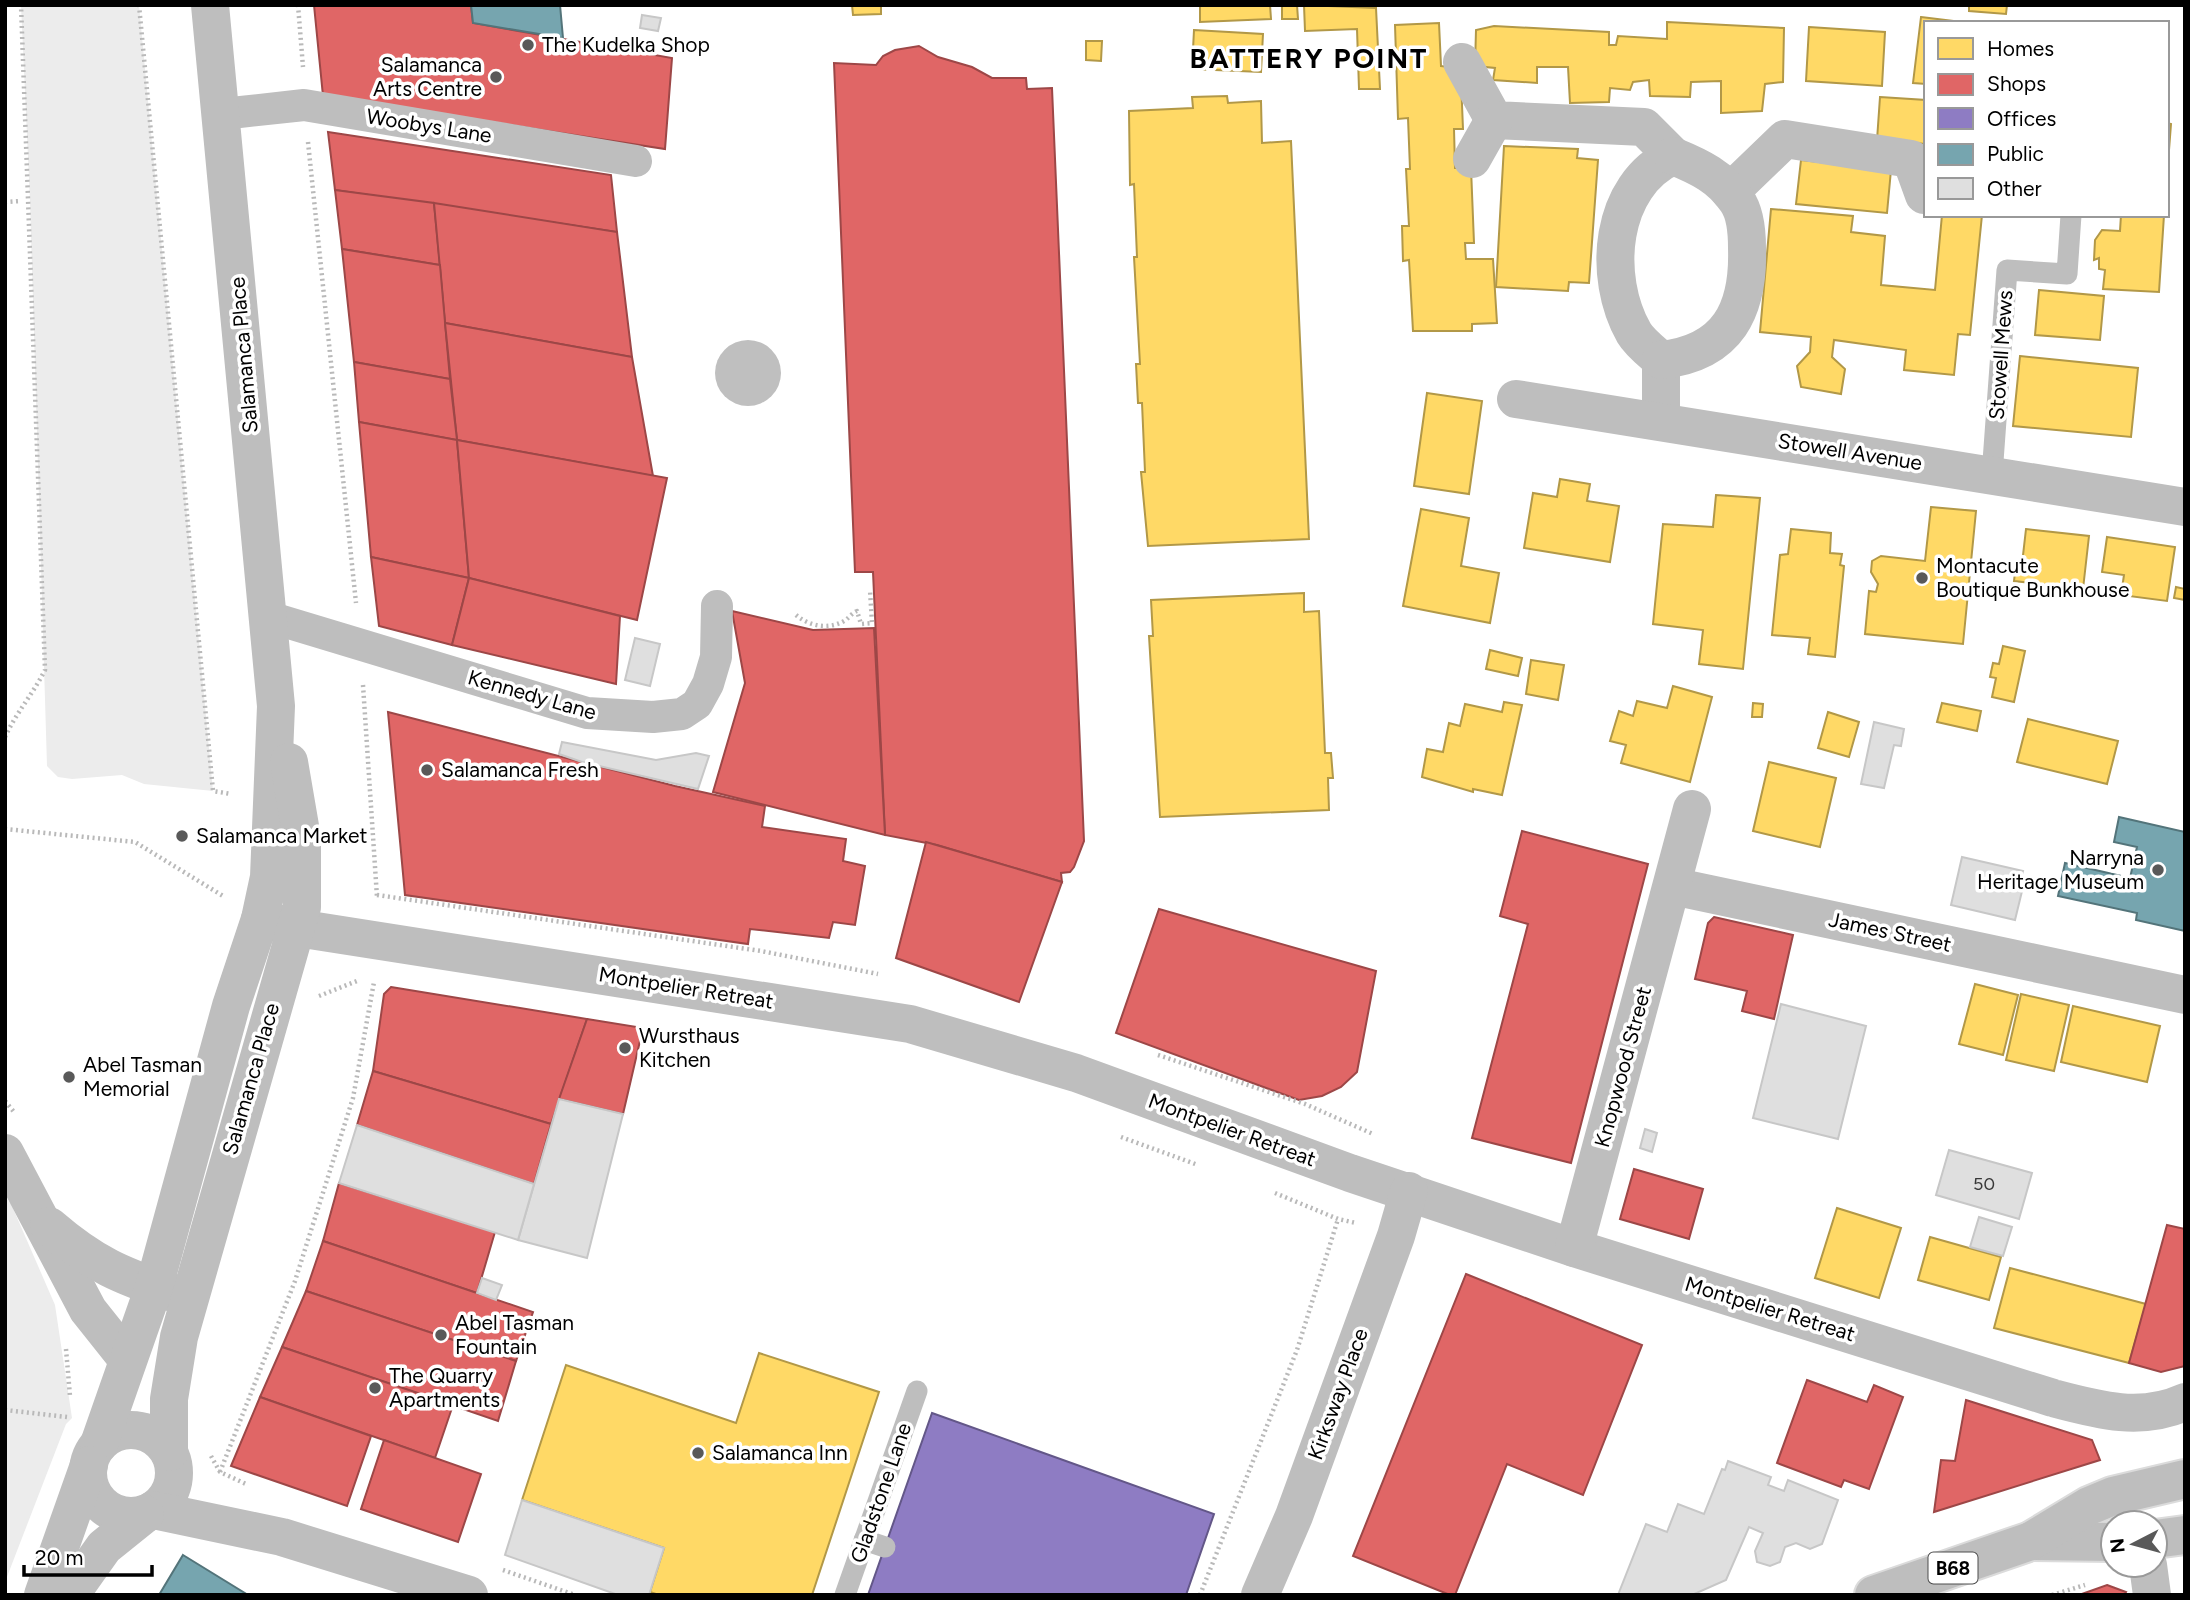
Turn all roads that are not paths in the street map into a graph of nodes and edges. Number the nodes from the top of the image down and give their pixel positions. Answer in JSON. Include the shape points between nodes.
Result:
{"nodes":[{"id":1,"x":210,"y":5,"type":"edge"},
{"id":2,"x":1462,"y":62,"type":"dead end"},
{"id":3,"x":222,"y":114,"type":"junction"},
{"id":4,"x":1494,"y":120,"type":"junction"},
{"id":5,"x":1673,"y":156,"type":"junction"},
{"id":6,"x":1472,"y":159,"type":"dead end"},
{"id":7,"x":636,"y":161,"type":"dead end"},
{"id":8,"x":1730,"y":192,"type":"junction"},
{"id":9,"x":1924,"y":195,"type":"dead end"},
{"id":10,"x":2071,"y":217,"type":"edge"},
{"id":11,"x":1661,"y":360,"type":"junction"},
{"id":12,"x":1516,"y":399,"type":"dead end"},
{"id":13,"x":1661,"y":421,"type":"junction"},
{"id":14,"x":1992,"y":475,"type":"junction"},
{"id":15,"x":2185,"y":507,"type":"edge"},
{"id":16,"x":717,"y":606,"type":"dead end"},
{"id":17,"x":269,"y":617,"type":"junction"},
{"id":18,"x":276,"y":706,"type":"junction"},
{"id":19,"x":1692,"y":809,"type":"dead end"},
{"id":20,"x":1672,"y":886,"type":"junction"},
{"id":21,"x":260,"y":919,"type":"junction"},
{"id":22,"x":297,"y":928,"type":"junction"},
{"id":23,"x":2185,"y":995,"type":"edge"},
{"id":24,"x":5,"y":1153,"type":"edge"},
{"id":25,"x":1409,"y":1191,"type":"junction"},
{"id":26,"x":42,"y":1220,"type":"junction"},
{"id":27,"x":1574,"y":1248,"type":"junction"},
{"id":28,"x":171,"y":1292,"type":"junction"},
{"id":29,"x":127,"y":1359,"type":"junction"},
{"id":30,"x":917,"y":1391,"type":"dead end"},
{"id":31,"x":2185,"y":1402,"type":"edge"},
{"id":32,"x":94,"y":1454,"type":"junction"},
{"id":33,"x":170,"y":1456,"type":"junction"},
{"id":34,"x":2185,"y":1479,"type":"edge"},
{"id":35,"x":149,"y":1512,"type":"junction"},
{"id":36,"x":282,"y":1537,"type":"junction"},
{"id":37,"x":864,"y":1540,"type":"junction"},
{"id":38,"x":2031,"y":1541,"type":"junction"},
{"id":39,"x":2099,"y":1542,"type":"edge"},
{"id":40,"x":885,"y":1547,"type":"dead end"},
{"id":41,"x":43,"y":1595,"type":"edge"},
{"id":42,"x":71,"y":1595,"type":"edge"},
{"id":43,"x":469,"y":1595,"type":"edge"},
{"id":44,"x":845,"y":1595,"type":"edge"},
{"id":45,"x":1260,"y":1595,"type":"edge"},
{"id":46,"x":1874,"y":1595,"type":"edge"}],
"edges":[{"from":1,"to":3,"type":"street","name":"Salamanca Place"},
{"from":2,"to":4,"type":"street"},
{"from":3,"to":7,"type":"street","name":"Woobys Lane","via":[[304,105]]},
{"from":3,"to":17,"type":"street","name":"Salamanca Place"},
{"from":4,"to":5,"type":"street","via":[[1644,127]]},
{"from":4,"to":6,"type":"street"},
{"from":5,"to":8,"type":"street","via":[[1719,178]]},
{"from":5,"to":11,"type":"street","via":[[1655,164],[1625,206],[1615,264],[1619,297],[1636,336]]},
{"from":8,"to":9,"type":"street","via":[[1785,139],[1911,159]]},
{"from":8,"to":11,"type":"street","via":[[1739,204],[1747,232],[1748,271],[1742,307],[1730,327],[1704,348]]},
{"from":10,"to":14,"type":"lane","name":"Stowell Mews","via":[[2067,274],[2007,270]]},
{"from":11,"to":13,"type":"street"},
{"from":12,"to":13,"type":"street","name":"Stowell Avenue"},
{"from":13,"to":14,"type":"street","name":"Stowell Avenue"},
{"from":14,"to":15,"type":"street","name":"Stowell Avenue"},
{"from":16,"to":17,"type":"street","name":"Kennedy Lane","via":[[716,657],[697,704],[682,714],[653,718],[587,713]]},
{"from":17,"to":18,"type":"street","name":"Salamanca Place"},
{"from":18,"to":21,"type":"street","name":"Salamanca Place","via":[[269,877]]},
{"from":18,"to":22,"type":"street","name":"Salamanca Place","via":[[302,838],[304,893]]},
{"from":19,"to":20,"type":"street"},
{"from":20,"to":23,"type":"street","name":"James Street"},
{"from":20,"to":27,"type":"street","name":"Knopwood Street"},
{"from":21,"to":22,"type":"street","name":"Montpelier Retreat"},
{"from":21,"to":28,"type":"street","name":"Salamanca Place","via":[[231,1006]]},
{"from":22,"to":25,"type":"street","name":"Montpelier Retreat","via":[[910,1024],[1076,1073]]},
{"from":22,"to":28,"type":"street","name":"Salamanca Place"},
{"from":24,"to":26,"type":"street"},
{"from":25,"to":27,"type":"street","name":"Montpelier Retreat"},
{"from":25,"to":45,"type":"street","name":"Kirksway Place","via":[[1294,1516]]},
{"from":26,"to":28,"type":"street","via":[[91,1260]]},
{"from":26,"to":29,"type":"street","via":[[88,1310]]},
{"from":27,"to":31,"type":"street","name":"Montpelier Retreat","via":[[2088,1408],[2154,1413]]},
{"from":28,"to":29,"type":"street","name":"Salamanca Place"},
{"from":28,"to":33,"type":"street","name":"Salamanca Place"},
{"from":29,"to":32,"type":"street","name":"Salamanca Place"},
{"from":30,"to":37,"type":"lane","name":"Gladstone Lane"},
{"from":32,"to":33,"type":"street","via":[[122,1430],[136,1430],[149,1433]]},
{"from":32,"to":35,"type":"street","via":[[90,1487],[103,1506],[123,1515]]},
{"from":32,"to":41,"type":"street","name":"Salamanca Place"},
{"from":33,"to":35,"type":"street","via":[[173,1483],[169,1494]]},
{"from":33,"to":36,"type":"street","via":[[208,1497]]},
{"from":34,"to":38,"type":"street","number":"B68","via":[[2113,1496]]},
{"from":35,"to":36,"type":"street"},
{"from":35,"to":42,"type":"street","via":[[104,1547]]},
{"from":36,"to":43,"type":"street"},
{"from":37,"to":40,"type":"lane"},
{"from":37,"to":44,"type":"lane","name":"Gladstone Lane"},
{"from":38,"to":39,"type":"street","number":"B68"},
{"from":38,"to":46,"type":"street","number":"B68"}]}
